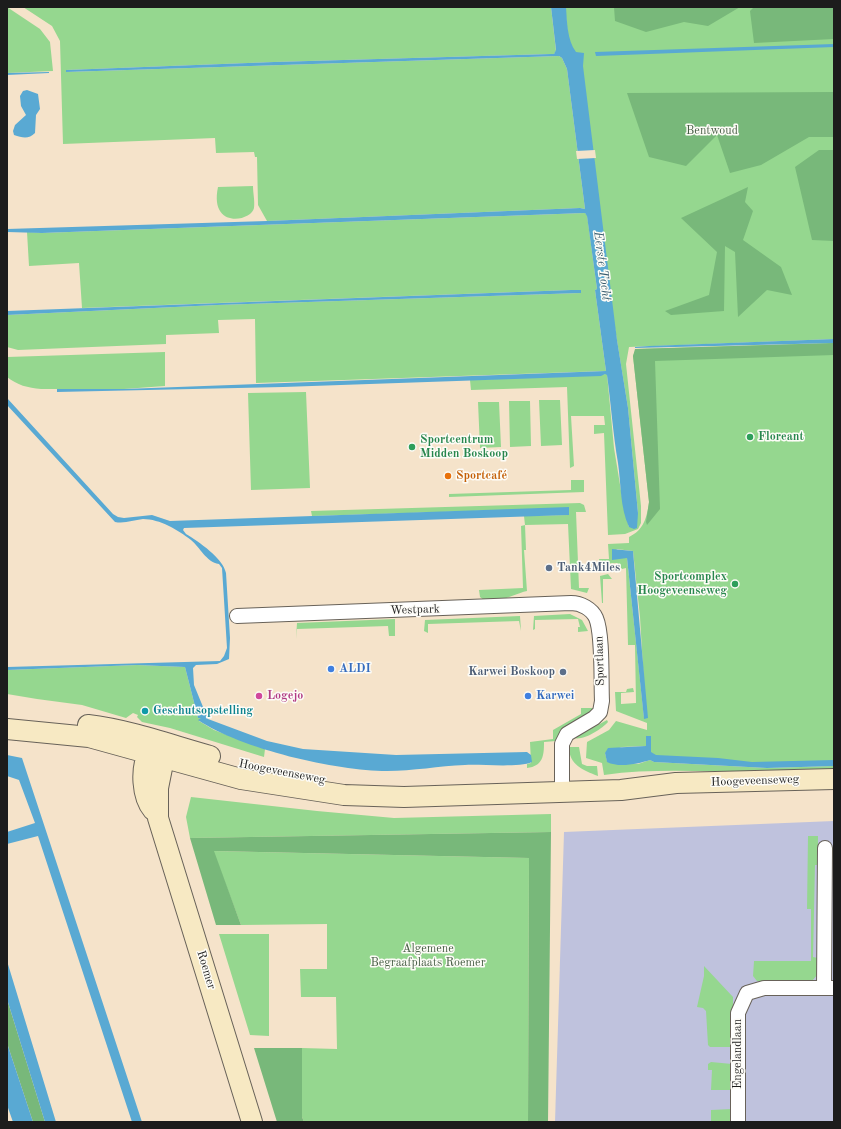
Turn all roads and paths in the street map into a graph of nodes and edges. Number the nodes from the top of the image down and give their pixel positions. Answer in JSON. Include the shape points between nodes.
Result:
{"nodes":[{"id":1,"x":591,"y":612,"type":"joint"},
{"id":2,"x":237,"y":616,"type":"dead end"},
{"id":3,"x":7,"y":715,"type":"edge"},
{"id":4,"x":7,"y":729,"type":"edge"},
{"id":5,"x":158,"y":751,"type":"junction"},
{"id":6,"x":834,"y":779,"type":"edge"},
{"id":7,"x":562,"y":786,"type":"junction"},
{"id":8,"x":825,"y":848,"type":"dead end"},
{"id":9,"x":829,"y":879,"type":"edge"},
{"id":10,"x":829,"y":988,"type":"edge"},
{"id":11,"x":252,"y":1122,"type":"edge"},
{"id":12,"x":738,"y":1122,"type":"edge"}],
"edges":[{"from":1,"to":2,"type":"street","name":"Westpark","via":[[584,606],[571,603]]},
{"from":1,"to":7,"type":"street","name":"Sportlaan","via":[[596,617],[599,629],[602,701],[600,712],[567,734],[562,744]]},
{"from":3,"to":5,"type":"main road","name":"Hoogeveenseweg","via":[[42,722],[103,727]]},
{"from":4,"to":5,"type":"main road","name":"Hoogeveenseweg","via":[[89,737]]},
{"from":5,"to":7,"type":"main road","name":"Hoogeveenseweg","via":[[241,779],[344,795],[404,797]]},
{"from":5,"to":11,"type":"main road","name":"Roemer","via":[[158,818]]},
{"from":6,"to":7,"type":"main road","name":"Hoogeveenseweg","via":[[676,783],[621,790]]},
{"from":8,"to":9,"type":"street","name":"Engelandlaan"},
{"from":9,"to":10,"type":"street","name":"Engelandlaan"},
{"from":10,"to":12,"type":"street","name":"Engelandlaan","via":[[764,988],[747,993],[738,1013]]}]}
